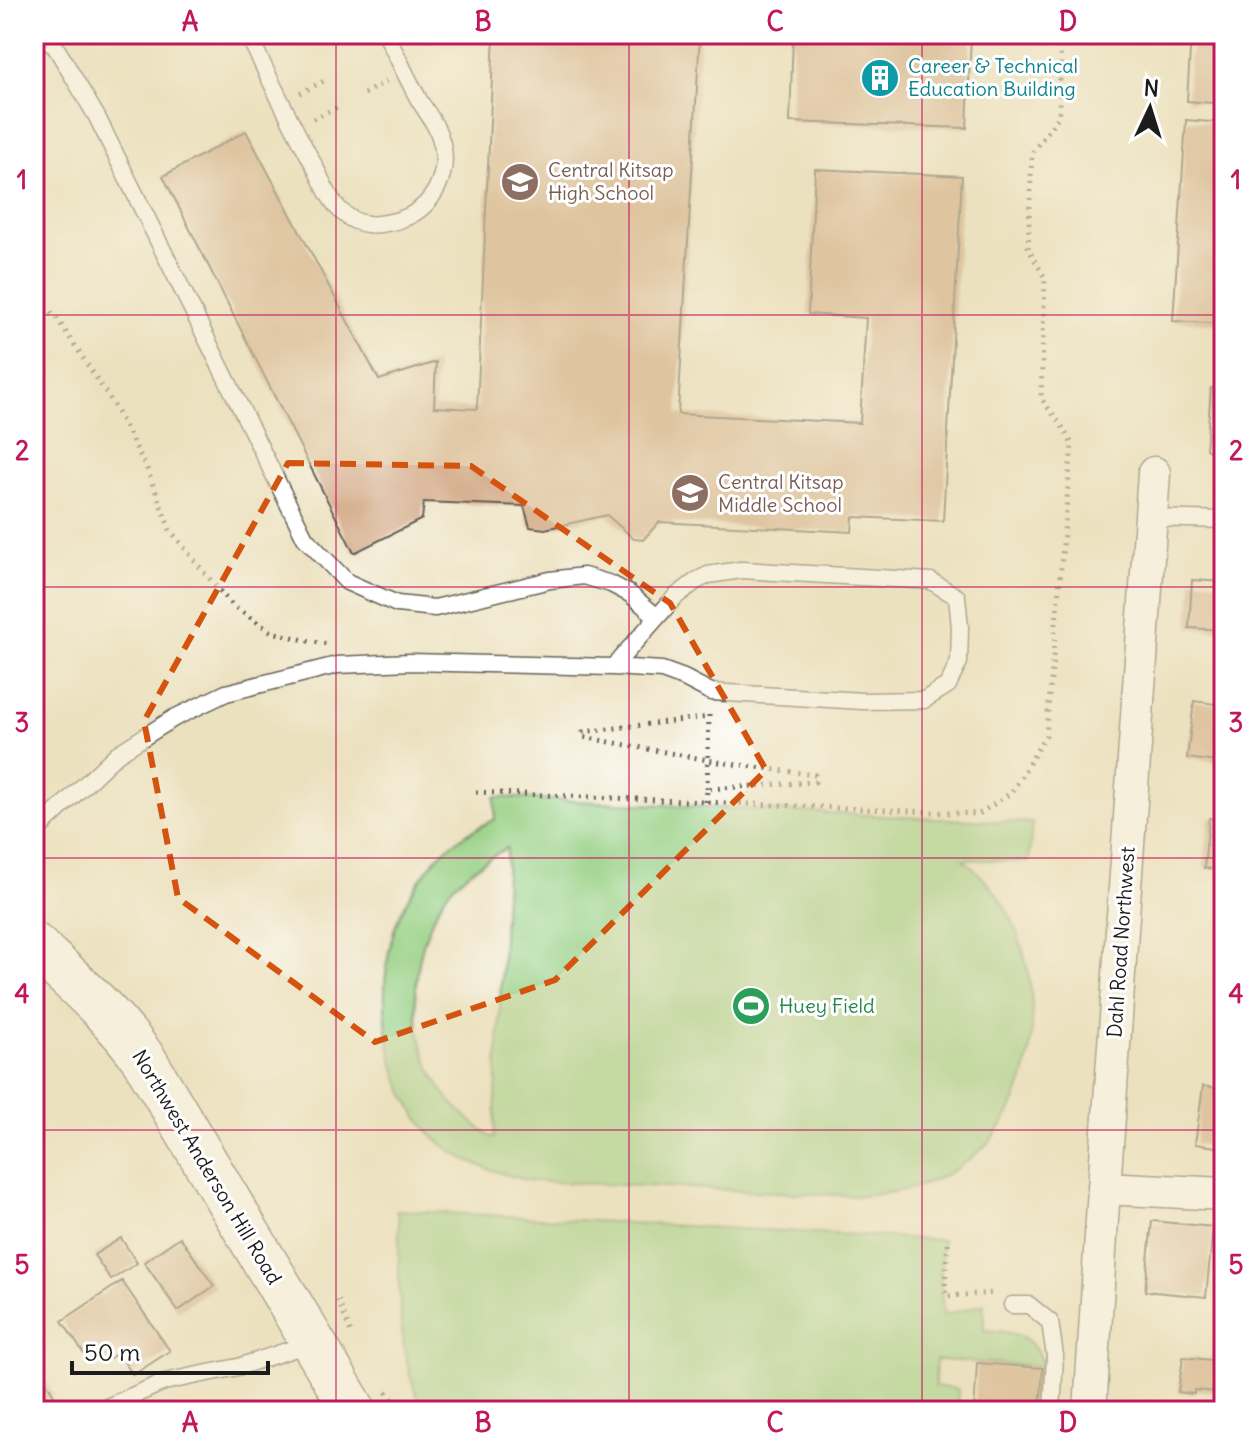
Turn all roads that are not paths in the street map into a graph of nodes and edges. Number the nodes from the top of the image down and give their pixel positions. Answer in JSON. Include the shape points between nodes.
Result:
{"nodes":[{"id":1,"x":35,"y":34,"type":"edge"},
{"id":2,"x":248,"y":34,"type":"edge"},
{"id":3,"x":386,"y":34,"type":"edge"},
{"id":4,"x":1154,"y":473,"type":"dead end"},
{"id":5,"x":1151,"y":518,"type":"junction"},
{"id":6,"x":1224,"y":520,"type":"edge"},
{"id":7,"x":657,"y":617,"type":"junction"},
{"id":8,"x":613,"y":667,"type":"junction"},
{"id":9,"x":34,"y":833,"type":"edge"},
{"id":10,"x":34,"y":945,"type":"edge"},
{"id":11,"x":1104,"y":1188,"type":"junction"},
{"id":12,"x":1224,"y":1194,"type":"edge"},
{"id":13,"x":1012,"y":1305,"type":"road end"},
{"id":14,"x":312,"y":1343,"type":"junction"},
{"id":15,"x":98,"y":1411,"type":"edge"},
{"id":16,"x":354,"y":1411,"type":"edge"},
{"id":17,"x":1052,"y":1411,"type":"edge"},
{"id":18,"x":1090,"y":1411,"type":"edge"}],
"edges":[{"from":1,"to":7,"type":"lane","via":[[55,46],[97,117],[305,538],[347,582],[397,604],[435,608],[584,576],[630,594]]},
{"from":2,"to":3,"type":"lane","via":[[335,205],[359,223],[375,225],[423,208],[444,170],[440,137]]},
{"from":4,"to":5,"type":"street","name":"Dahl Road Northwest"},
{"from":5,"to":6,"type":"lane"},
{"from":5,"to":11,"type":"street","name":"Dahl Road Northwest"},
{"from":7,"to":8,"type":"lane"},
{"from":7,"to":8,"type":"lane","via":[[696,581],[735,570],[931,581],[957,597],[959,662],[948,685],[924,700],[863,701],[711,692],[662,670]]},
{"from":8,"to":9,"type":"lane","via":[[337,665],[226,693],[117,754]]},
{"from":10,"to":14,"type":"main road","name":"Northwest Anderson Hill Road","via":[[131,1040]]},
{"from":11,"to":12,"type":"street"},
{"from":11,"to":18,"type":"street","name":"Dahl Road Northwest"},
{"from":13,"to":17,"type":"lane","via":[[1029,1305],[1050,1322],[1055,1356]]},
{"from":14,"to":15,"type":"lane","via":[[238,1367],[164,1382]]},
{"from":14,"to":16,"type":"main road","name":"Northwest Anderson Hill Road"}]}
